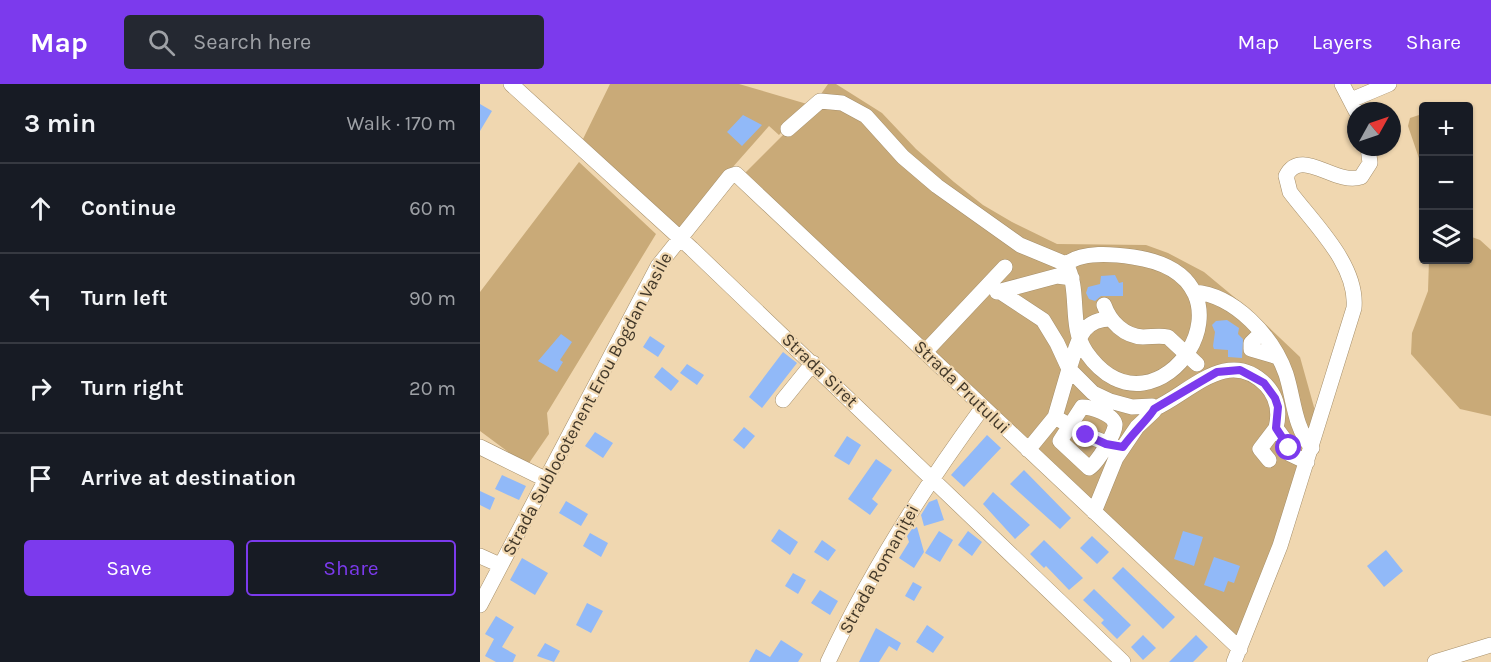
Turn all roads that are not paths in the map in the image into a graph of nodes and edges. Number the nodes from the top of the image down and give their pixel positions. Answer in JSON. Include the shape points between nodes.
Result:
{"nodes":[{"id":1,"x":511,"y":84,"type":"edge"},
{"id":2,"x":1342,"y":84,"type":"edge"},
{"id":3,"x":1389,"y":84,"type":"edge"},
{"id":4,"x":1351,"y":102,"type":"edge"},
{"id":5,"x":1358,"y":102,"type":"edge"},
{"id":6,"x":788,"y":129,"type":"dead end"},
{"id":7,"x":1369,"y":156,"type":"edge"},
{"id":8,"x":679,"y":237,"type":"junction"},
{"id":9,"x":1005,"y":267,"type":"dead end"},
{"id":10,"x":1069,"y":271,"type":"junction"},
{"id":11,"x":987,"y":286,"type":"junction"},
{"id":12,"x":1002,"y":292,"type":"junction"},
{"id":13,"x":1194,"y":292,"type":"junction"},
{"id":14,"x":1104,"y":305,"type":"dead end"},
{"id":15,"x":1111,"y":319,"type":"junction"},
{"id":16,"x":1080,"y":339,"type":"junction"},
{"id":17,"x":1204,"y":339,"type":"dead end"},
{"id":18,"x":925,"y":352,"type":"junction"},
{"id":19,"x":813,"y":363,"type":"junction"},
{"id":20,"x":1196,"y":366,"type":"junction"},
{"id":21,"x":1069,"y":369,"type":"junction"},
{"id":22,"x":783,"y":399,"type":"dead end"},
{"id":23,"x":983,"y":407,"type":"junction"},
{"id":24,"x":1154,"y":409,"type":"junction"},
{"id":25,"x":1055,"y":417,"type":"junction"},
{"id":26,"x":1068,"y":425,"type":"junction"},
{"id":27,"x":1276,"y":428,"type":"junction"},
{"id":28,"x":1106,"y":444,"type":"junction"},
{"id":29,"x":480,"y":447,"type":"edge"},
{"id":30,"x":1123,"y":447,"type":"junction"},
{"id":31,"x":1028,"y":450,"type":"junction"},
{"id":32,"x":1310,"y":455,"type":"junction"},
{"id":33,"x":1269,"y":460,"type":"dead end"},
{"id":34,"x":931,"y":477,"type":"junction"},
{"id":35,"x":545,"y":479,"type":"junction"},
{"id":36,"x":1094,"y":513,"type":"junction"},
{"id":37,"x":480,"y":556,"type":"edge"},
{"id":38,"x":500,"y":566,"type":"junction"},
{"id":39,"x":480,"y":605,"type":"edge"},
{"id":40,"x":1491,"y":645,"type":"edge"},
{"id":41,"x":1237,"y":655,"type":"edge"},
{"id":42,"x":1120,"y":661,"type":"edge"},
{"id":43,"x":828,"y":662,"type":"edge"},
{"id":44,"x":1435,"y":662,"type":"edge"}],
"edges":[{"from":1,"to":8,"type":"street","name":"Strada Siret"},
{"from":2,"to":4,"type":"street"},
{"from":3,"to":5,"type":"street"},
{"from":6,"to":10,"type":"street","via":[[820,101],[842,103],[874,122],[903,157],[937,186],[1020,245]]},
{"from":7,"to":32,"type":"street","via":[[1370,163],[1362,177],[1352,181],[1306,164],[1290,168],[1286,176],[1290,192],[1349,273],[1355,296]]},
{"from":8,"to":18,"type":"street","name":"Strada Prutului","via":[[730,176],[736,174]]},
{"from":8,"to":19,"type":"street","name":"Strada Siret"},
{"from":8,"to":35,"type":"street","name":"Strada Sublocotenent Erou Bogdan Vasile","via":[[658,266]]},
{"from":9,"to":11,"type":"street"},
{"from":10,"to":12,"type":"street"},
{"from":10,"to":13,"type":"street","via":[[1072,260],[1101,255],[1147,260],[1181,276]]},
{"from":10,"to":16,"type":"street"},
{"from":11,"to":12,"type":"street"},
{"from":11,"to":18,"type":"street"},
{"from":12,"to":21,"type":"street","via":[[1042,320]]},
{"from":13,"to":20,"type":"street","via":[[1199,310],[1194,344]]},
{"from":13,"to":32,"type":"street","via":[[1206,293],[1234,307],[1261,333],[1287,375]]},
{"from":14,"to":15,"type":"street"},
{"from":15,"to":16,"type":"street","via":[[1091,322]]},
{"from":15,"to":20,"type":"street","via":[[1135,336],[1168,337]]},
{"from":16,"to":20,"type":"street","via":[[1099,367],[1124,381],[1139,383]]},
{"from":16,"to":21,"type":"street"},
{"from":17,"to":20,"type":"street"},
{"from":18,"to":23,"type":"street","name":"Strada Prutului"},
{"from":19,"to":22,"type":"street"},
{"from":19,"to":34,"type":"street","name":"Strada Siret"},
{"from":20,"to":24,"type":"street"},
{"from":20,"to":27,"type":"street","via":[[1240,370],[1257,378],[1275,398]]},
{"from":21,"to":24,"type":"street","via":[[1088,388],[1110,401]]},
{"from":21,"to":25,"type":"street"},
{"from":23,"to":31,"type":"street","name":"Strada Prutului"},
{"from":23,"to":34,"type":"street","name":"Strada Romaniței"},
{"from":24,"to":30,"type":"street"},
{"from":25,"to":26,"type":"street"},
{"from":25,"to":31,"type":"street"},
{"from":26,"to":28,"type":"street"},
{"from":26,"to":28,"type":"street","via":[[1082,407],[1110,416],[1115,430]]},
{"from":26,"to":28,"type":"street","via":[[1060,441],[1086,467],[1095,465]]},
{"from":27,"to":32,"type":"street","via":[[1290,454]]},
{"from":27,"to":33,"type":"street","via":[[1260,449]]},
{"from":28,"to":30,"type":"street"},
{"from":29,"to":35,"type":"street"},
{"from":30,"to":36,"type":"street"},
{"from":31,"to":36,"type":"street","name":"Strada Prutului"},
{"from":32,"to":41,"type":"street","via":[[1280,546]]},
{"from":34,"to":42,"type":"street","name":"Strada Siret"},
{"from":34,"to":43,"type":"street","name":"Strada Romaniței"},
{"from":35,"to":38,"type":"street","name":"Strada Sublocotenent Erou Bogdan Vasile"},
{"from":36,"to":41,"type":"street","name":"Strada Prutului"},
{"from":37,"to":38,"type":"street"},
{"from":38,"to":39,"type":"street","name":"Strada Sublocotenent Erou Bogdan Vasile"},
{"from":40,"to":44,"type":"street"}]}
